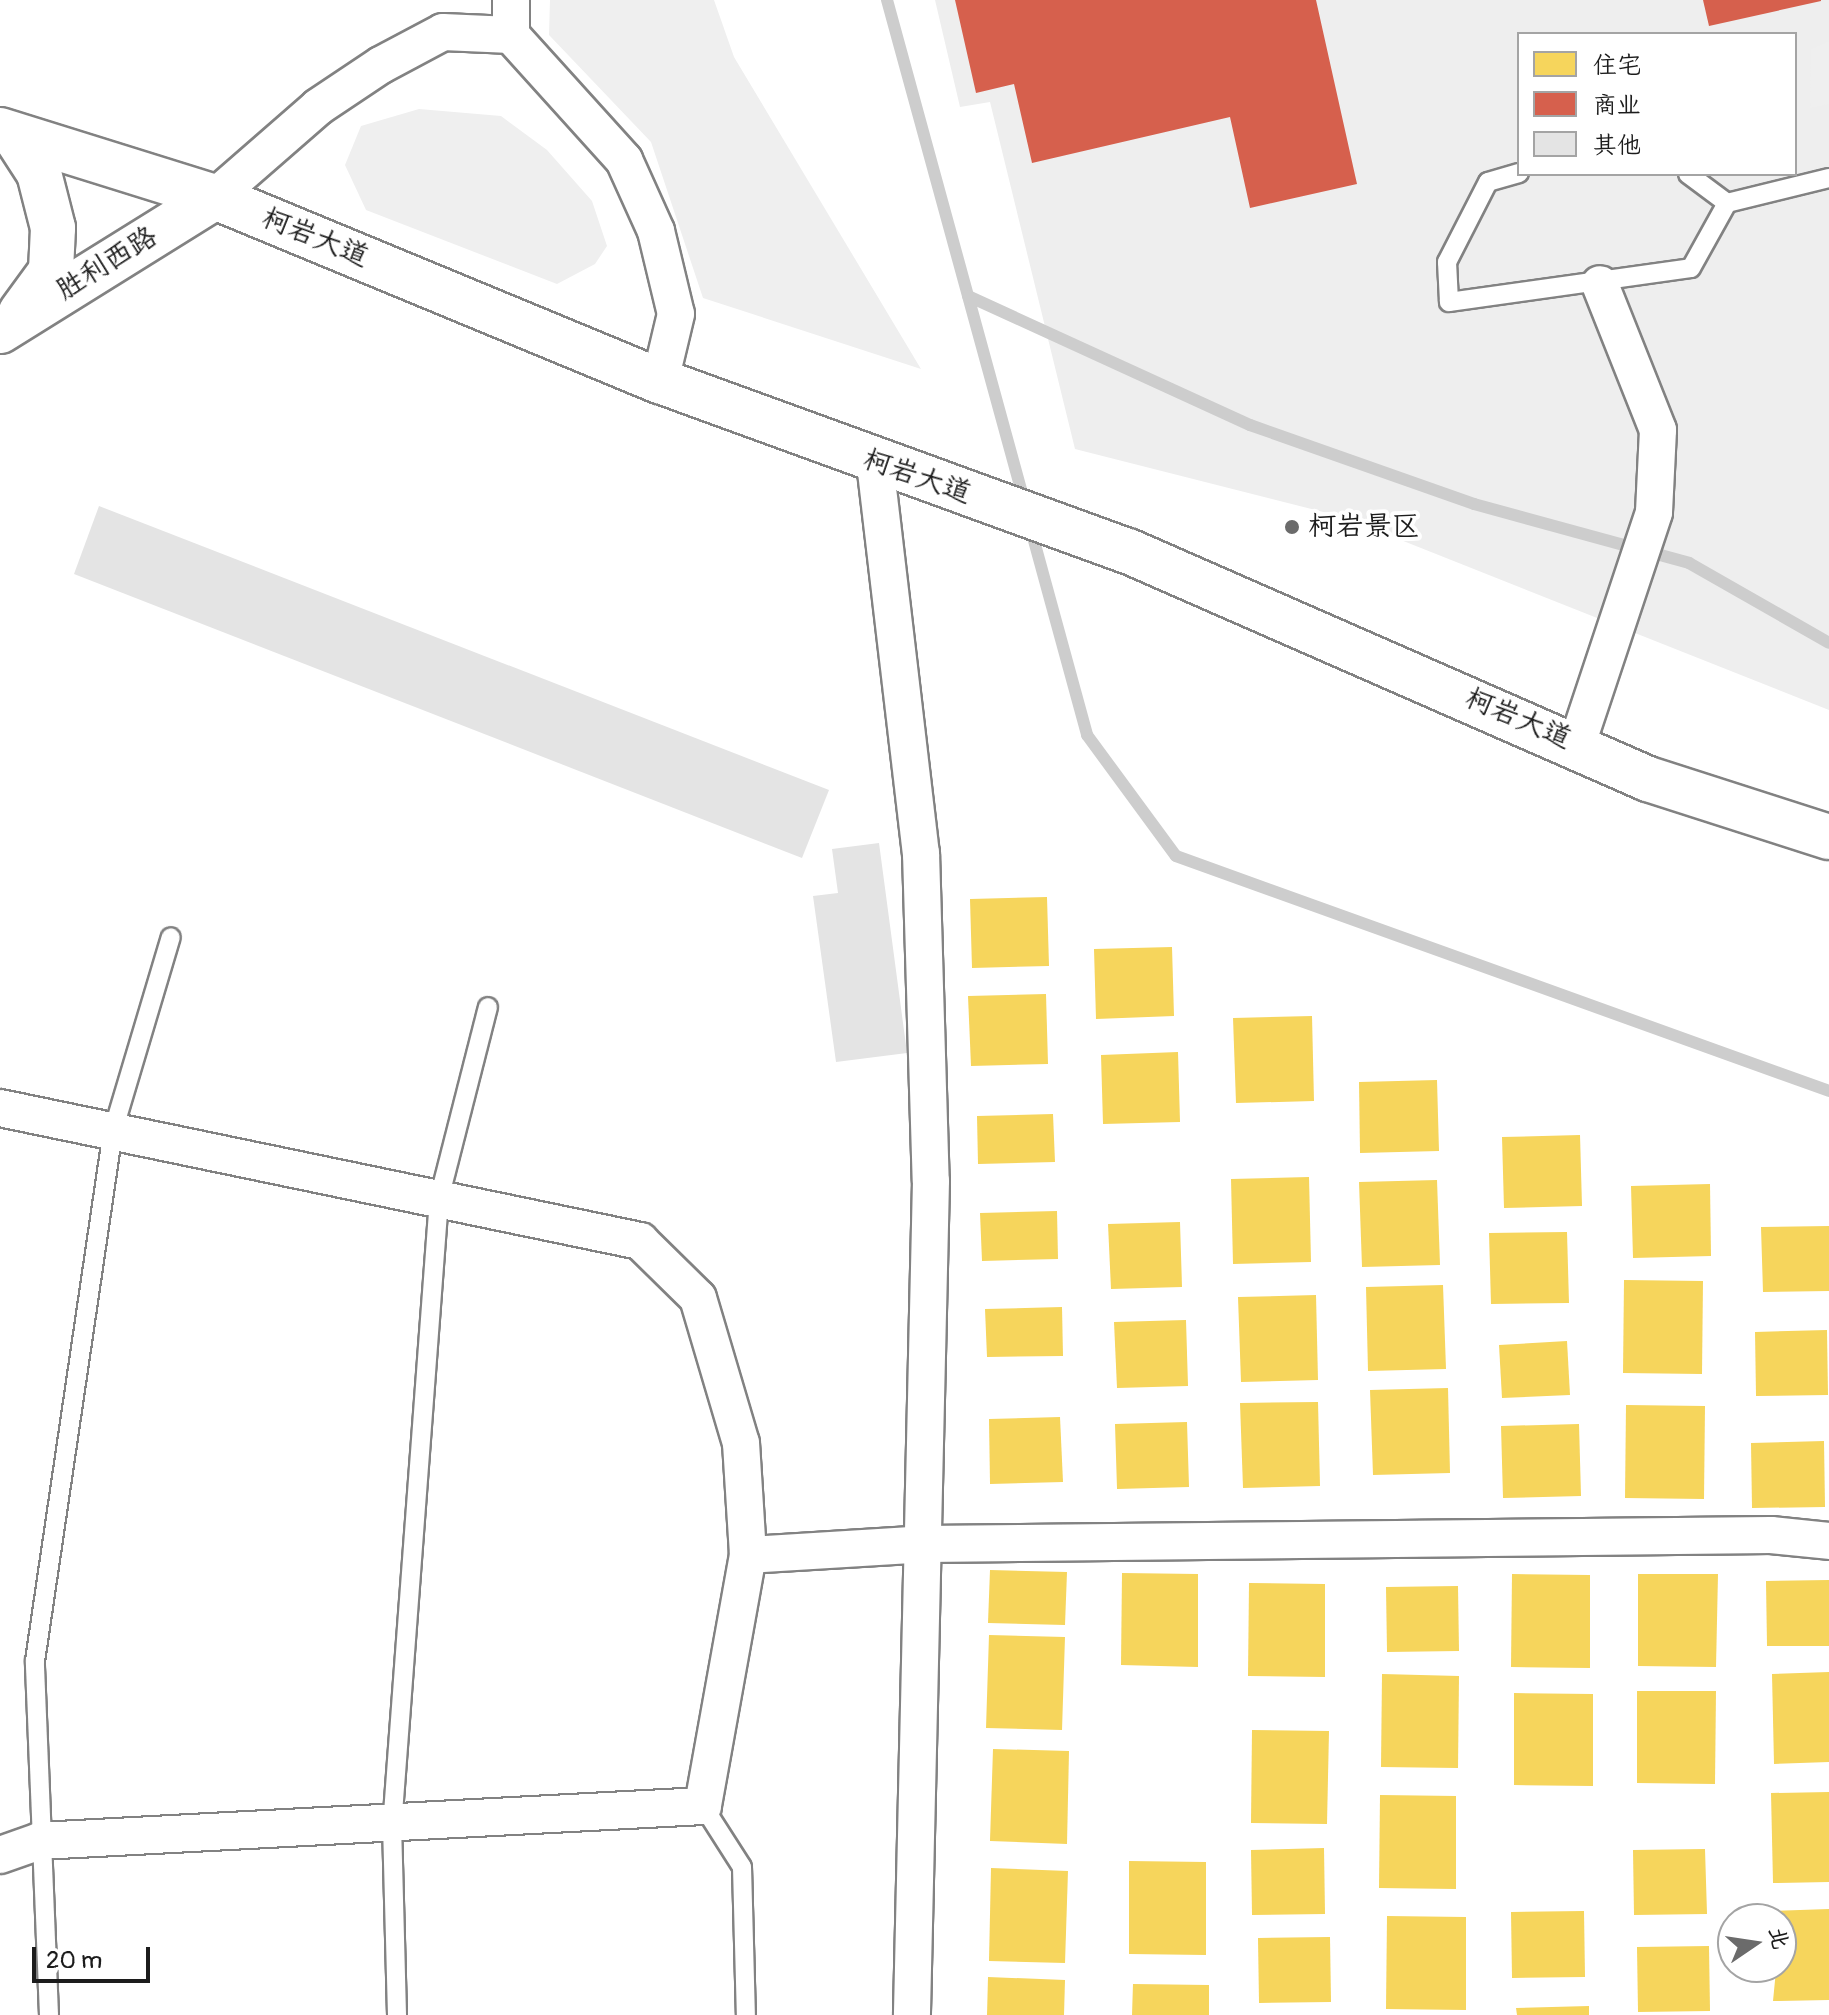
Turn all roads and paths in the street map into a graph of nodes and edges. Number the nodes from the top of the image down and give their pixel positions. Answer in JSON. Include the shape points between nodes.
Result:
{"nodes":[{"id":1,"x":511,"y":0,"type":"edge"},
{"id":2,"x":443,"y":16,"type":"edge"},
{"id":3,"x":511,"y":35,"type":"junction"},
{"id":4,"x":7,"y":133,"type":"edge"},
{"id":5,"x":1517,"y":174,"type":"edge"},
{"id":6,"x":1691,"y":176,"type":"edge"},
{"id":7,"x":1829,"y":178,"type":"edge"},
{"id":8,"x":215,"y":197,"type":"junction"},
{"id":9,"x":1727,"y":203,"type":"junction"},
{"id":10,"x":1600,"y":284,"type":"junction"},
{"id":11,"x":0,"y":331,"type":"edge"},
{"id":12,"x":660,"y":381,"type":"junction"},
{"id":13,"x":875,"y":463,"type":"junction"},
{"id":14,"x":1577,"y":744,"type":"junction"},
{"id":15,"x":1829,"y":837,"type":"edge"},
{"id":16,"x":171,"y":937,"type":"dead end"},
{"id":17,"x":488,"y":1007,"type":"dead end"},
{"id":18,"x":0,"y":1108,"type":"edge"},
{"id":19,"x":113,"y":1131,"type":"junction"},
{"id":20,"x":439,"y":1199,"type":"junction"},
{"id":21,"x":1829,"y":1541,"type":"edge"},
{"id":22,"x":926,"y":1544,"type":"junction"},
{"id":23,"x":748,"y":1555,"type":"junction"},
{"id":24,"x":703,"y":1806,"type":"junction"},
{"id":25,"x":392,"y":1827,"type":"junction"},
{"id":26,"x":40,"y":1841,"type":"junction"},
{"id":27,"x":0,"y":1855,"type":"edge"},
{"id":28,"x":49,"y":2015,"type":"edge"},
{"id":29,"x":397,"y":2015,"type":"edge"},
{"id":30,"x":746,"y":2015,"type":"edge"},
{"id":31,"x":912,"y":2015,"type":"edge"}],
"edges":[{"from":1,"to":3,"type":"street"},
{"from":2,"to":3,"type":"street"},
{"from":2,"to":8,"type":"street","via":[[318,107]]},
{"from":3,"to":12,"type":"street","via":[[624,160],[656,231],[676,314]]},
{"from":4,"to":8,"type":"street","name":"柯岩大道"},
{"from":4,"to":11,"type":"street","via":[[39,173],[53,228],[51,271]]},
{"from":5,"to":10,"type":"lane","via":[[1488,182],[1447,262],[1449,302]]},
{"from":6,"to":9,"type":"lane"},
{"from":7,"to":9,"type":"lane"},
{"from":8,"to":11,"type":"street","name":"胜利西路"},
{"from":8,"to":12,"type":"street","name":"柯岩大道"},
{"from":9,"to":10,"type":"lane","via":[[1691,268]]},
{"from":10,"to":14,"type":"street","via":[[1658,430],[1654,512]]},
{"from":12,"to":13,"type":"street","name":"柯岩大道"},
{"from":13,"to":14,"type":"street","name":"柯岩大道","via":[[1128,551]]},
{"from":13,"to":22,"type":"street","via":[[921,853],[931,1181]]},
{"from":14,"to":15,"type":"street","name":"柯岩大道","via":[[1648,779]]},
{"from":16,"to":19,"type":"lane"},
{"from":17,"to":20,"type":"lane"},
{"from":18,"to":19,"type":"street"},
{"from":19,"to":20,"type":"street"},
{"from":19,"to":26,"type":"lane","via":[[35,1661]]},
{"from":20,"to":23,"type":"street","via":[[640,1241],[698,1298],[741,1443]]},
{"from":20,"to":25,"type":"lane"},
{"from":21,"to":22,"type":"street","via":[[1771,1535]]},
{"from":22,"to":23,"type":"street"},
{"from":22,"to":31,"type":"street"},
{"from":23,"to":24,"type":"street"},
{"from":24,"to":25,"type":"street"},
{"from":24,"to":30,"type":"lane","via":[[742,1867]]},
{"from":25,"to":26,"type":"street"},
{"from":25,"to":29,"type":"lane"},
{"from":26,"to":27,"type":"street"},
{"from":26,"to":28,"type":"lane"}]}
